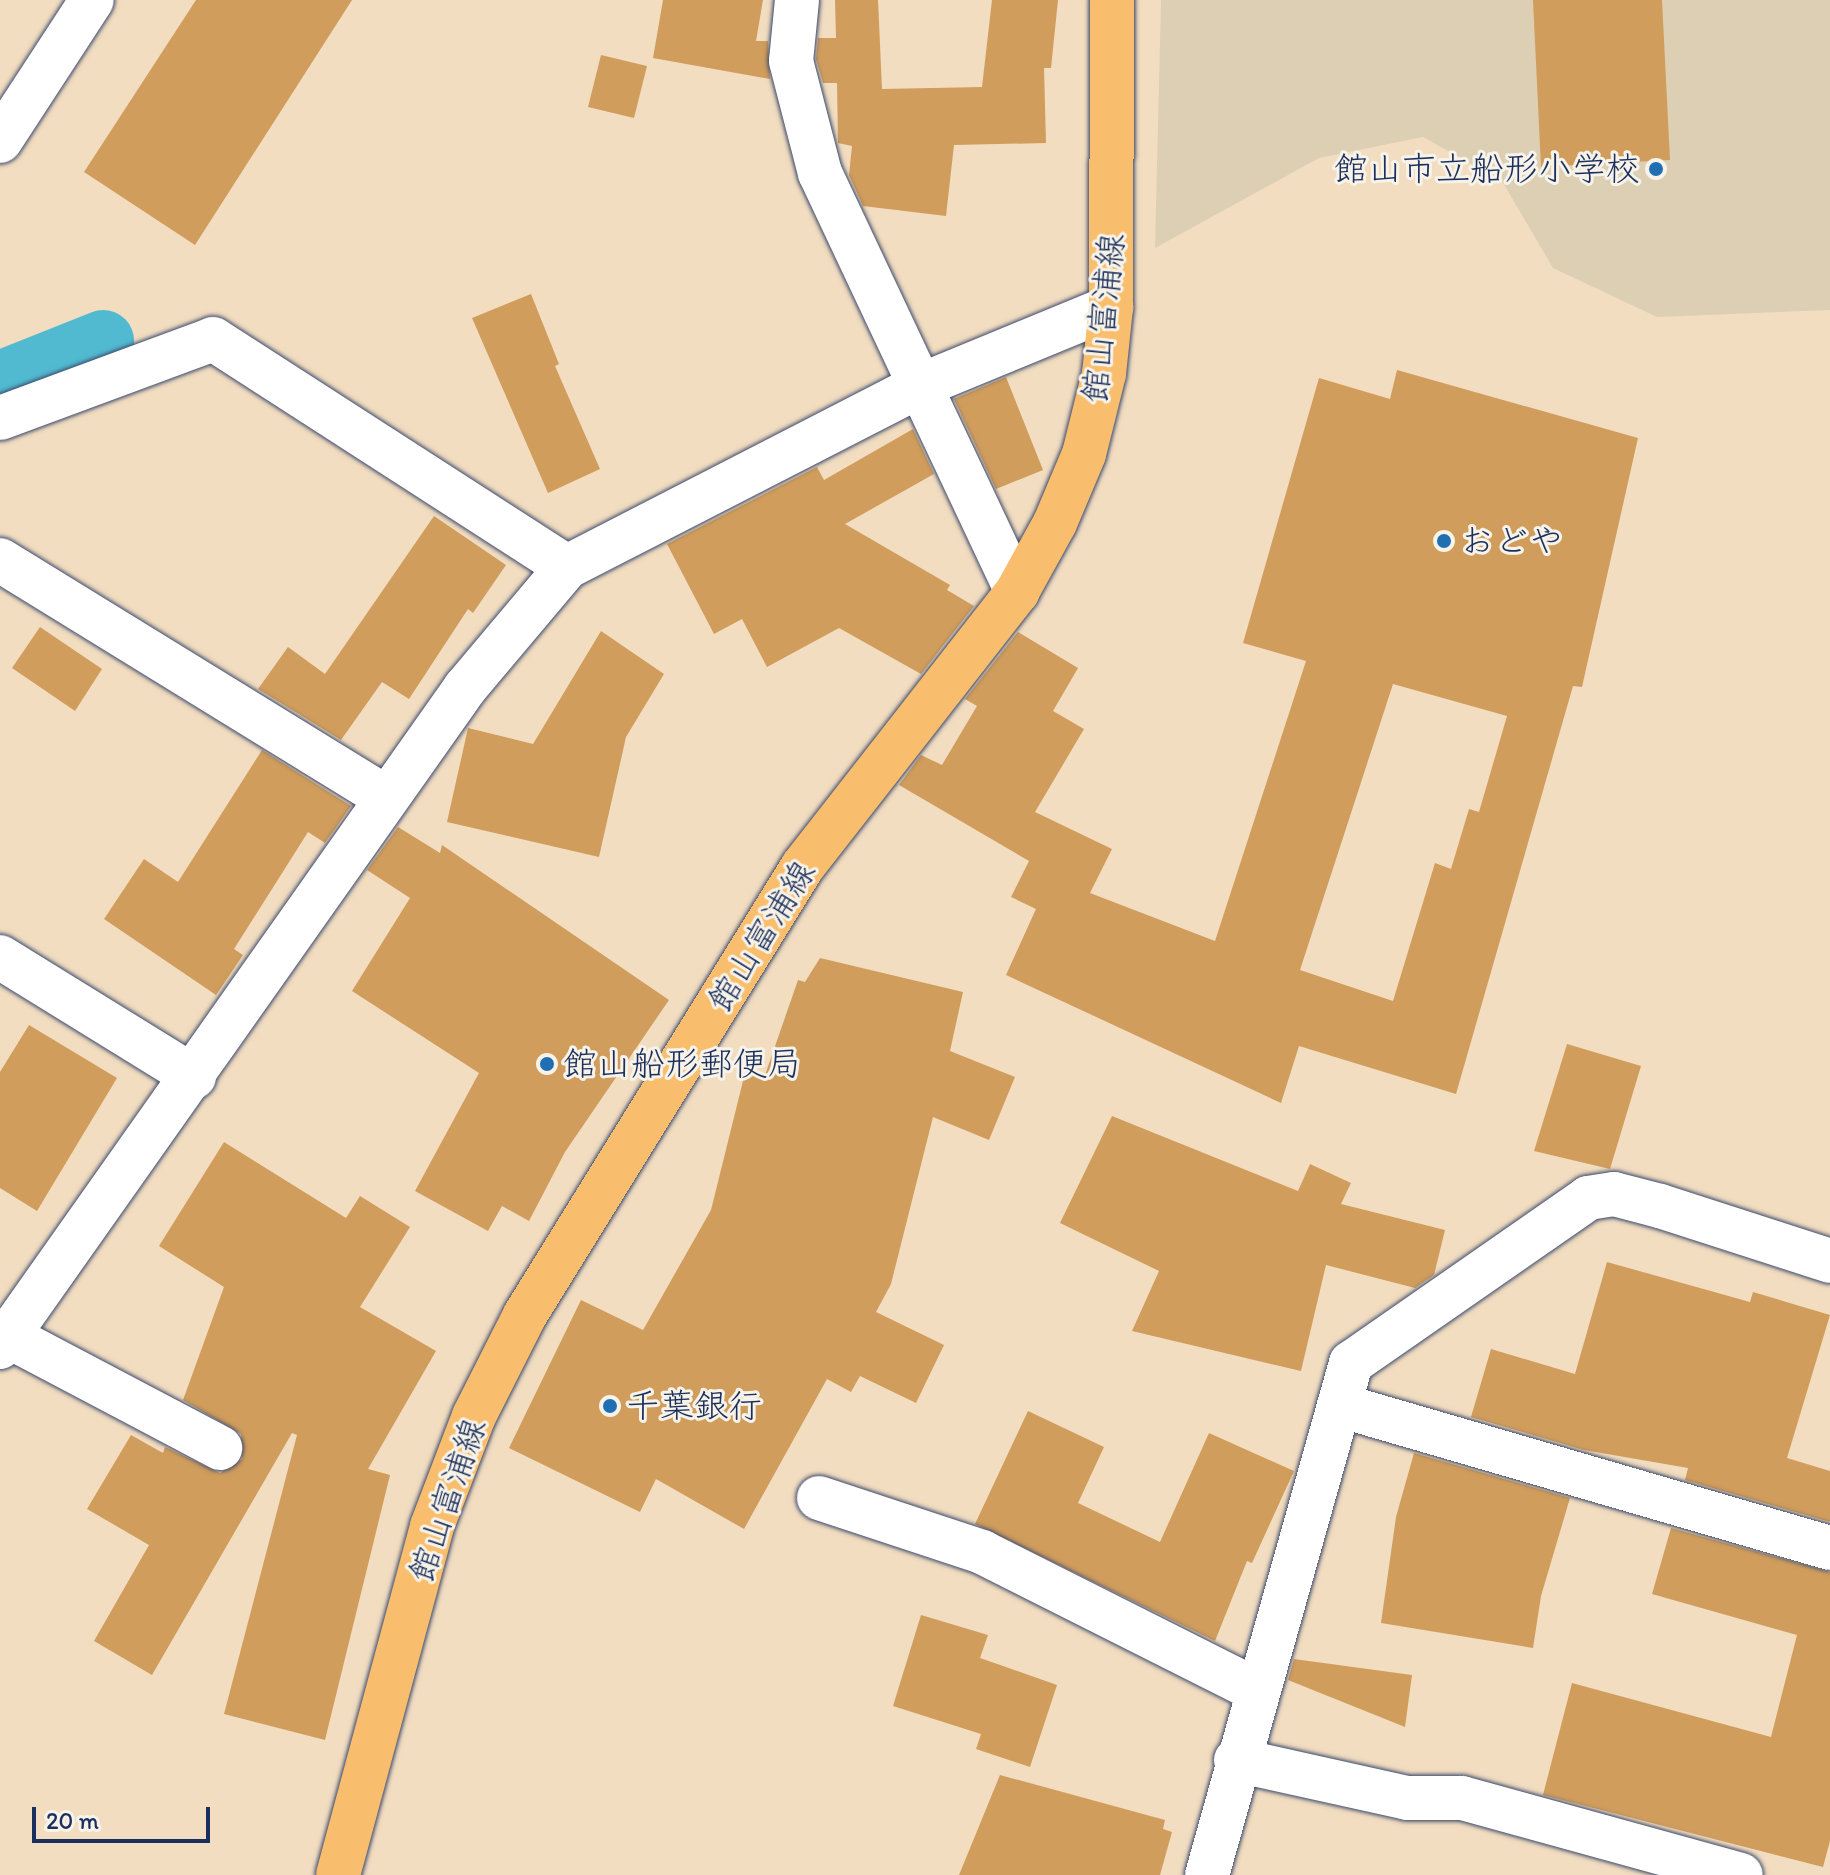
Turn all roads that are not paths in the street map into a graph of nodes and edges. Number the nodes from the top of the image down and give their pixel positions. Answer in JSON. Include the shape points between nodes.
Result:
{"nodes":[{"id":1,"x":92,"y":0,"type":"edge"},
{"id":2,"x":797,"y":0,"type":"edge"},
{"id":3,"x":1112,"y":0,"type":"edge"},
{"id":4,"x":0,"y":141,"type":"edge"},
{"id":5,"x":1111,"y":307,"type":"junction"},
{"id":6,"x":917,"y":387,"type":"junction"},
{"id":7,"x":0,"y":418,"type":"edge"},
{"id":8,"x":0,"y":560,"type":"edge"},
{"id":9,"x":567,"y":567,"type":"junction"},
{"id":10,"x":1017,"y":592,"type":"junction"},
{"id":11,"x":387,"y":798,"type":"junction"},
{"id":12,"x":0,"y":957,"type":"edge"},
{"id":13,"x":194,"y":1077,"type":"junction"},
{"id":14,"x":1830,"y":1261,"type":"edge"},
{"id":15,"x":4,"y":1342,"type":"edge"},
{"id":16,"x":1339,"y":1405,"type":"junction"},
{"id":17,"x":220,"y":1448,"type":"dead end"},
{"id":18,"x":819,"y":1498,"type":"dead end"},
{"id":19,"x":1830,"y":1548,"type":"edge"},
{"id":20,"x":1256,"y":1690,"type":"junction"},
{"id":21,"x":1236,"y":1760,"type":"junction"},
{"id":22,"x":338,"y":1875,"type":"edge"},
{"id":23,"x":1207,"y":1875,"type":"edge"},
{"id":24,"x":1741,"y":1875,"type":"edge"}],
"edges":[{"from":1,"to":4,"type":"street"},
{"from":2,"to":6,"type":"street","via":[[791,61],[820,173]]},
{"from":3,"to":5,"type":"main road","name":"館山富浦線"},
{"from":5,"to":6,"type":"street"},
{"from":5,"to":10,"type":"main road","name":"館山富浦線","via":[[1104,374],[1084,454],[1055,523]]},
{"from":6,"to":9,"type":"street"},
{"from":6,"to":10,"type":"street"},
{"from":7,"to":9,"type":"street","via":[[213,339]]},
{"from":8,"to":11,"type":"street"},
{"from":9,"to":11,"type":"street","via":[[465,688]]},
{"from":10,"to":22,"type":"main road","name":"館山富浦線","via":[[803,866],[525,1315],[474,1416],[432,1526]]},
{"from":11,"to":13,"type":"street"},
{"from":12,"to":13,"type":"street"},
{"from":13,"to":15,"type":"street"},
{"from":14,"to":16,"type":"street","via":[[1614,1194],[1588,1198],[1351,1363]]},
{"from":15,"to":17,"type":"street"},
{"from":16,"to":19,"type":"street"},
{"from":16,"to":20,"type":"street"},
{"from":18,"to":20,"type":"street","via":[[982,1552]]},
{"from":20,"to":21,"type":"street"},
{"from":21,"to":23,"type":"street"},
{"from":21,"to":24,"type":"street","via":[[1407,1798],[1462,1798]]}]}
